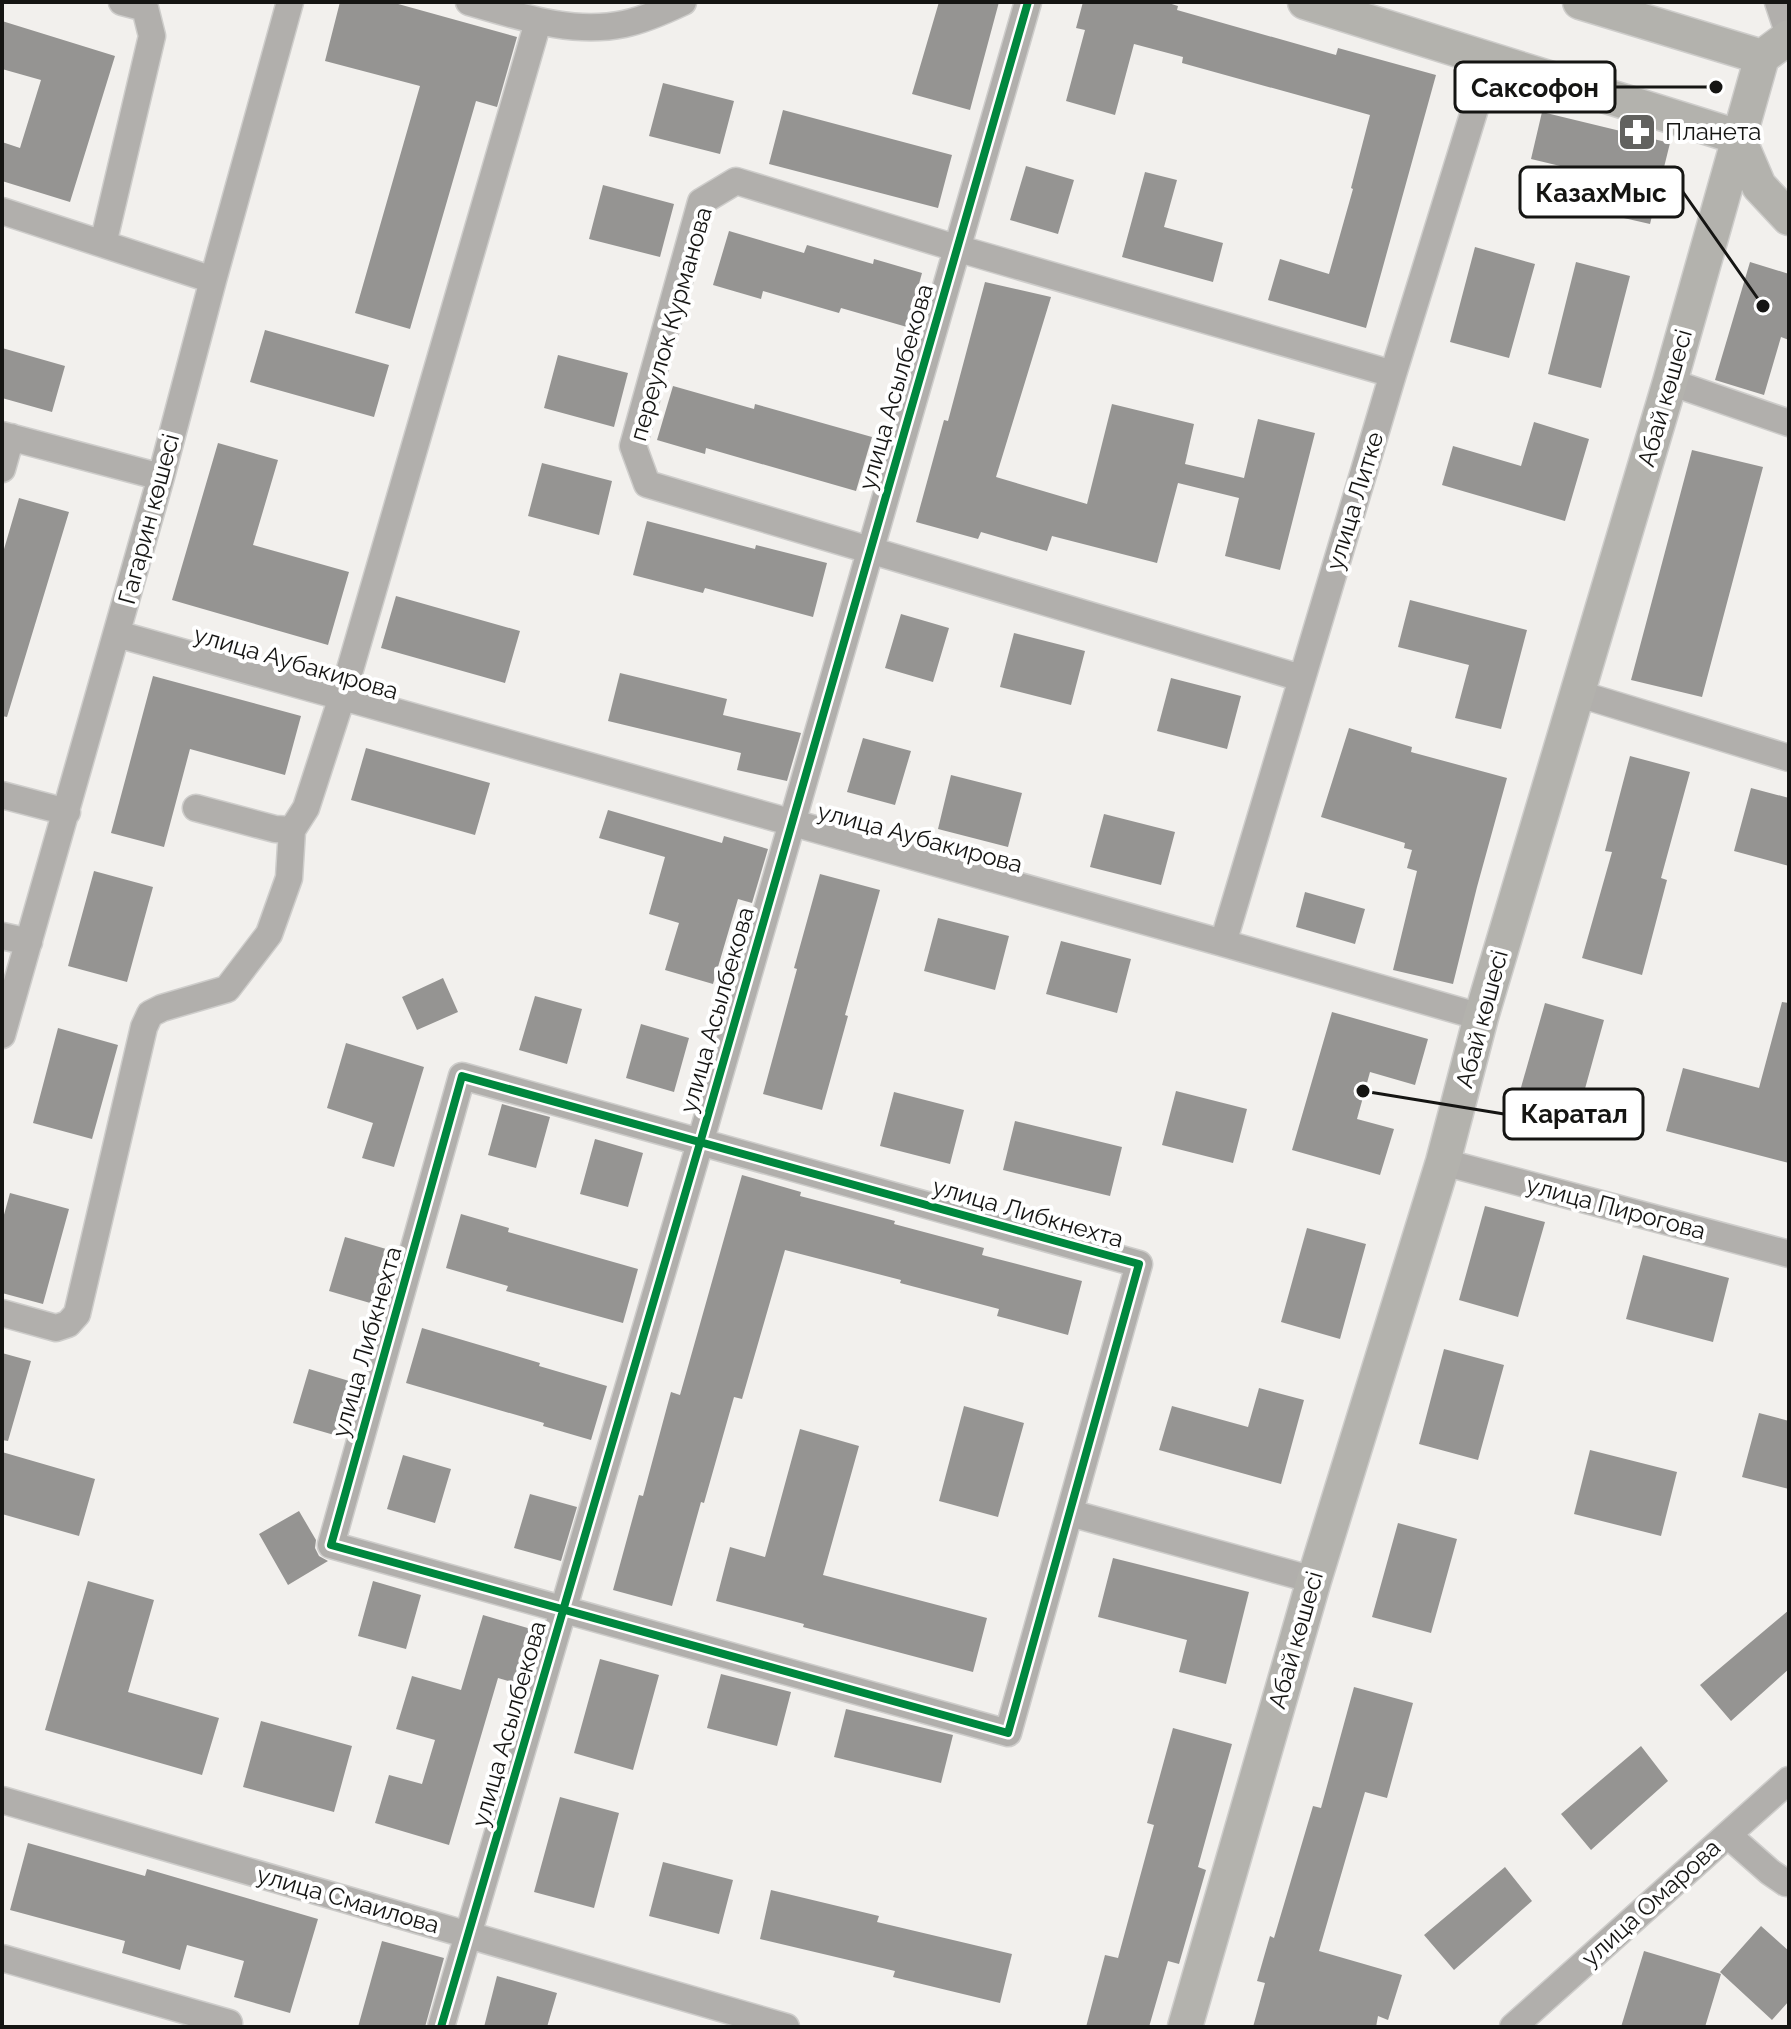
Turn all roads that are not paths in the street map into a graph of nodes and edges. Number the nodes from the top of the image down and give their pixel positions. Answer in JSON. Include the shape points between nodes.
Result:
{"nodes":[{"id":1,"x":122,"y":2,"type":"edge"},
{"id":2,"x":290,"y":2,"type":"edge"},
{"id":3,"x":469,"y":2,"type":"edge"},
{"id":4,"x":683,"y":2,"type":"edge"},
{"id":5,"x":1028,"y":2,"type":"edge"},
{"id":6,"x":1305,"y":2,"type":"edge"},
{"id":7,"x":1580,"y":2,"type":"edge"},
{"id":8,"x":1778,"y":2,"type":"edge"},
{"id":9,"x":538,"y":22,"type":"junction"},
{"id":10,"x":1780,"y":43,"type":"edge"},
{"id":11,"x":1490,"y":60,"type":"junction"},
{"id":12,"x":1738,"y":137,"type":"junction"},
{"id":13,"x":2,"y":211,"type":"edge"},
{"id":14,"x":1789,"y":218,"type":"edge"},
{"id":15,"x":103,"y":244,"type":"junction"},
{"id":16,"x":956,"y":248,"type":"junction"},
{"id":17,"x":213,"y":280,"type":"junction"},
{"id":18,"x":1393,"y":374,"type":"junction"},
{"id":19,"x":1670,"y":382,"type":"junction"},
{"id":20,"x":1789,"y":423,"type":"edge"},
{"id":21,"x":6,"y":436,"type":"edge"},
{"id":22,"x":2,"y":469,"type":"edge"},
{"id":23,"x":161,"y":477,"type":"junction"},
{"id":24,"x":870,"y":549,"type":"junction"},
{"id":25,"x":117,"y":634,"type":"junction"},
{"id":26,"x":1301,"y":678,"type":"junction"},
{"id":27,"x":1576,"y":693,"type":"junction"},
{"id":28,"x":342,"y":697,"type":"junction"},
{"id":29,"x":1789,"y":758,"type":"edge"},
{"id":30,"x":2,"y":795,"type":"edge"},
{"id":31,"x":196,"y":808,"type":"dead end"},
{"id":32,"x":67,"y":812,"type":"junction"},
{"id":33,"x":792,"y":823,"type":"junction"},
{"id":34,"x":292,"y":830,"type":"junction"},
{"id":35,"x":2,"y":936,"type":"edge"},
{"id":36,"x":29,"y":942,"type":"junction"},
{"id":37,"x":1223,"y":943,"type":"junction"},
{"id":38,"x":1481,"y":1017,"type":"junction"},
{"id":39,"x":2,"y":1035,"type":"edge"},
{"id":40,"x":700,"y":1143,"type":"junction"},
{"id":41,"x":1443,"y":1162,"type":"junction"},
{"id":42,"x":1789,"y":1254,"type":"edge"},
{"id":43,"x":2,"y":1313,"type":"edge"},
{"id":44,"x":1070,"y":1513,"type":"junction"},
{"id":45,"x":1314,"y":1580,"type":"junction"},
{"id":46,"x":563,"y":1609,"type":"junction"},
{"id":47,"x":1789,"y":1780,"type":"edge"},
{"id":48,"x":2,"y":1800,"type":"edge"},
{"id":49,"x":1728,"y":1835,"type":"junction"},
{"id":50,"x":1789,"y":1882,"type":"edge"},
{"id":51,"x":467,"y":1935,"type":"junction"},
{"id":52,"x":2,"y":1958,"type":"edge"},
{"id":53,"x":229,"y":2023,"type":"dead end"},
{"id":54,"x":441,"y":2027,"type":"edge"},
{"id":55,"x":786,"y":2027,"type":"edge"},
{"id":56,"x":1185,"y":2027,"type":"edge"},
{"id":57,"x":1513,"y":2027,"type":"edge"}],
"edges":[{"from":1,"to":15,"type":"street","via":[[145,8],[152,36]]},
{"from":2,"to":17,"type":"street","name":"Гагарин көшесі"},
{"from":3,"to":9,"type":"street"},
{"from":4,"to":9,"type":"street","via":[[623,24]]},
{"from":5,"to":16,"type":"street","name":"улица Асылбекова"},
{"from":6,"to":11,"type":"main road"},
{"from":7,"to":10,"type":"main road"},
{"from":8,"to":10,"type":"street"},
{"from":9,"to":28,"type":"street"},
{"from":10,"to":12,"type":"main road","name":"Абай көшесі"},
{"from":11,"to":12,"type":"main road"},
{"from":11,"to":18,"type":"street","name":"улица Литке"},
{"from":12,"to":14,"type":"main road","via":[[1759,186]]},
{"from":12,"to":19,"type":"main road","name":"Абай көшесі"},
{"from":13,"to":15,"type":"street"},
{"from":15,"to":17,"type":"street"},
{"from":16,"to":18,"type":"street","name":"переулок Курманова"},
{"from":16,"to":24,"type":"street","name":"улица Асылбекова"},
{"from":16,"to":24,"type":"street","name":"переулок Курманова","via":[[736,181],[701,202],[633,446],[647,484]]},
{"from":17,"to":23,"type":"street","name":"Гагарин көшесі"},
{"from":18,"to":26,"type":"street","name":"улица Литке"},
{"from":19,"to":20,"type":"street"},
{"from":19,"to":27,"type":"main road","name":"Абай көшесі"},
{"from":21,"to":22,"type":"street"},
{"from":21,"to":23,"type":"street"},
{"from":23,"to":25,"type":"street","name":"Гагарин көшесі"},
{"from":24,"to":26,"type":"street","name":"переулок Курманова"},
{"from":24,"to":33,"type":"street","name":"улица Асылбекова"},
{"from":25,"to":28,"type":"street","name":"улица Аубакирова"},
{"from":25,"to":32,"type":"street","name":"Гагарин көшесі"},
{"from":26,"to":37,"type":"street","name":"улица Литке"},
{"from":27,"to":29,"type":"street"},
{"from":27,"to":38,"type":"main road","name":"Абай көшесі"},
{"from":28,"to":33,"type":"street","name":"улица Аубакирова"},
{"from":28,"to":34,"type":"street","via":[[306,808]]},
{"from":30,"to":32,"type":"street"},
{"from":31,"to":34,"type":"street"},
{"from":32,"to":36,"type":"street","name":"Гагарин көшесі"},
{"from":33,"to":37,"type":"street","name":"улица Аубакирова"},
{"from":33,"to":40,"type":"street","name":"улица Асылбекова"},
{"from":34,"to":43,"type":"street","via":[[289,878],[261,945],[227,989],[162,1008],[150,1014],[144,1027],[77,1314],[56,1328]]},
{"from":35,"to":36,"type":"street"},
{"from":36,"to":39,"type":"street","name":"Гагарин көшесі"},
{"from":37,"to":38,"type":"street","name":"улица Аубакирова"},
{"from":38,"to":41,"type":"main road","name":"Абай көшесі"},
{"from":40,"to":44,"type":"street","name":"улица Либкнехта","via":[[1139,1264]]},
{"from":40,"to":46,"type":"street","name":"улица Асылбекова"},
{"from":40,"to":46,"type":"street","name":"улица Либкнехта","via":[[462,1076],[331,1545]]},
{"from":41,"to":42,"type":"street","name":"улица Пирогова"},
{"from":41,"to":45,"type":"main road","name":"Абай көшесі"},
{"from":44,"to":45,"type":"street"},
{"from":44,"to":46,"type":"street","name":"улица Либкнехта","via":[[1008,1733]]},
{"from":45,"to":56,"type":"main road","name":"Абай көшесі"},
{"from":46,"to":51,"type":"street","name":"улица Асылбекова"},
{"from":47,"to":49,"type":"street","name":"улица Омарова"},
{"from":48,"to":51,"type":"street","name":"улица Смаилова"},
{"from":49,"to":50,"type":"street"},
{"from":49,"to":57,"type":"street","name":"улица Омарова"},
{"from":51,"to":54,"type":"street","name":"улица Асылбекова"},
{"from":51,"to":55,"type":"street","name":"улица Смаилова"},
{"from":52,"to":53,"type":"street"}]}
